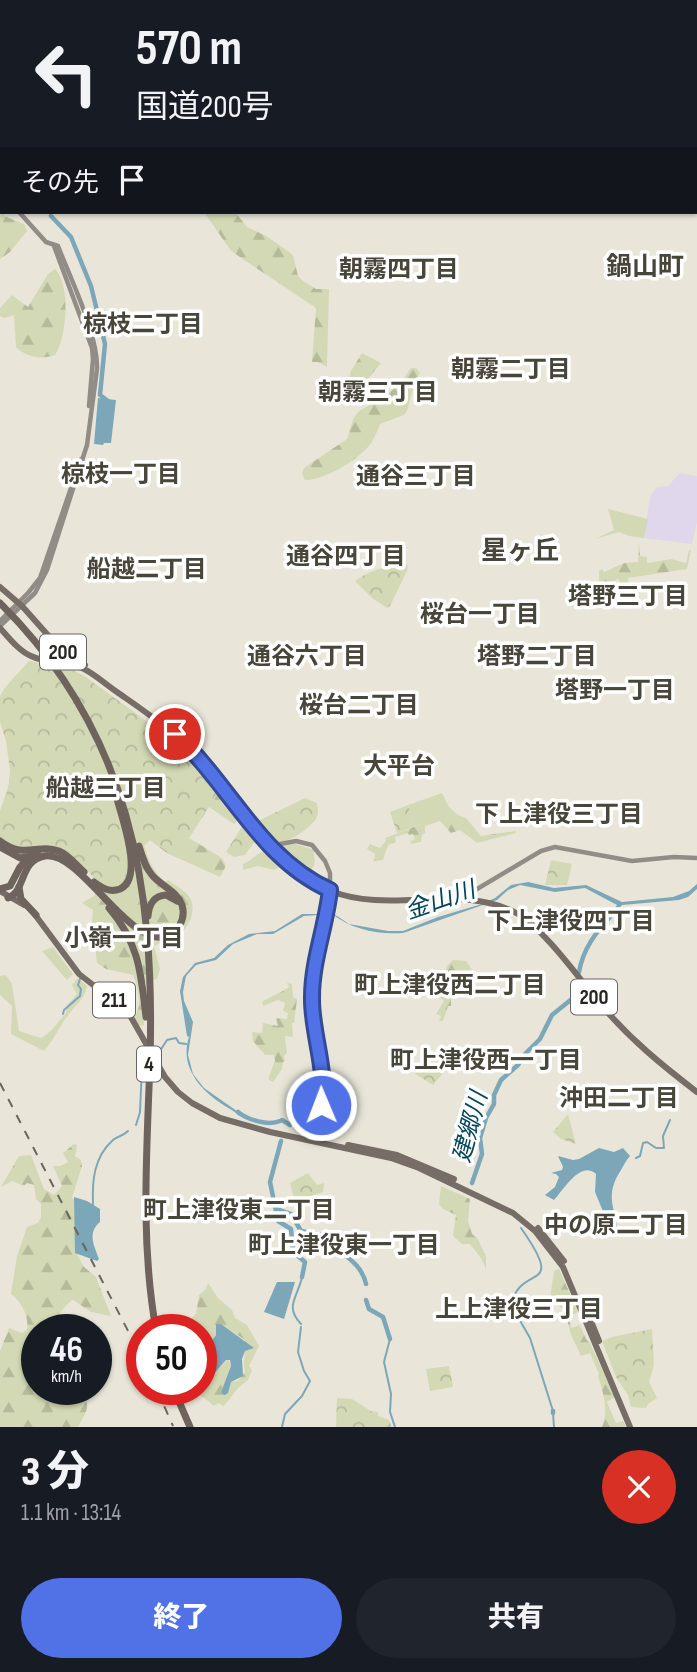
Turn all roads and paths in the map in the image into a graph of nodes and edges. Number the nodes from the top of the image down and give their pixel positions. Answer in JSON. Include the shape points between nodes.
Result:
{"nodes":[{"id":1,"x":21,"y":214,"type":"edge"},
{"id":2,"x":0,"y":587,"type":"edge"},
{"id":3,"x":1,"y":605,"type":"edge"},
{"id":4,"x":20,"y":605,"type":"junction"},
{"id":5,"x":0,"y":625,"type":"edge"},
{"id":6,"x":136,"y":705,"type":"junction"},
{"id":7,"x":116,"y":787,"type":"junction"},
{"id":8,"x":0,"y":842,"type":"edge"},
{"id":9,"x":0,"y":847,"type":"edge"},
{"id":10,"x":51,"y":849,"type":"junction"},
{"id":11,"x":272,"y":849,"type":"junction"},
{"id":12,"x":697,"y":858,"type":"edge"},
{"id":13,"x":19,"y":869,"type":"junction"},
{"id":14,"x":77,"y":872,"type":"junction"},
{"id":15,"x":21,"y":880,"type":"junction"},
{"id":16,"x":89,"y":880,"type":"junction"},
{"id":17,"x":330,"y":890,"type":"junction"},
{"id":18,"x":6,"y":895,"type":"edge"},
{"id":19,"x":467,"y":900,"type":"junction"},
{"id":20,"x":36,"y":915,"type":"junction"},
{"id":21,"x":43,"y":924,"type":"junction"},
{"id":22,"x":154,"y":935,"type":"junction"},
{"id":23,"x":146,"y":983,"type":"junction"},
{"id":24,"x":697,"y":1092,"type":"edge"},
{"id":25,"x":317,"y":1141,"type":"junction"},
{"id":26,"x":144,"y":1145,"type":"junction"},
{"id":27,"x":152,"y":1314,"type":"edge"},
{"id":28,"x":178,"y":1405,"type":"edge"},
{"id":29,"x":188,"y":1427,"type":"edge"},
{"id":30,"x":632,"y":1427,"type":"edge"}],
"edges":[{"from":1,"to":4,"type":"main road","via":[[46,242],[56,246],[93,359],[81,457],[43,570]]},
{"from":2,"to":4,"type":"highway","number":"200"},
{"from":3,"to":7,"type":"highway","number":"4","via":[[89,720]]},
{"from":4,"to":5,"type":"main road"},
{"from":4,"to":6,"type":"highway","number":"200","via":[[62,651]]},
{"from":5,"to":6,"type":"highway","number":"200","via":[[24,652],[83,668]]},
{"from":6,"to":11,"type":"highway","number":"200","via":[[192,750]]},
{"from":7,"to":16,"type":"highway","via":[[131,876],[113,891]]},
{"from":7,"to":22,"type":"highway","via":[[145,866],[182,904],[177,929]]},
{"from":7,"to":23,"type":"highway","number":"4","via":[[139,872]]},
{"from":8,"to":10,"type":"highway","via":[[21,851]]},
{"from":9,"to":14,"type":"highway","via":[[20,858],[47,853],[61,856]]},
{"from":10,"to":13,"type":"highway","via":[[33,854]]},
{"from":10,"to":16,"type":"highway","via":[[64,854]]},
{"from":11,"to":17,"type":"highway","number":"200","via":[[311,881]]},
{"from":11,"to":17,"type":"main road","via":[[296,842],[314,846],[328,868]]},
{"from":12,"to":19,"type":"main road","via":[[632,861],[555,847],[472,892]]},
{"from":13,"to":18,"type":"highway"},
{"from":13,"to":18,"type":"highway"},
{"from":14,"to":15,"type":"highway","via":[[47,856],[30,864]]},
{"from":14,"to":16,"type":"highway"},
{"from":15,"to":18,"type":"highway"},
{"from":15,"to":20,"type":"highway","via":[[19,896]]},
{"from":16,"to":22,"type":"highway","via":[[137,927]]},
{"from":16,"to":23,"type":"highway","via":[[127,930]]},
{"from":17,"to":19,"type":"highway","number":"200","via":[[375,901]]},
{"from":17,"to":25,"type":"main road","via":[[312,986],[322,1100],[314,1126]]},
{"from":18,"to":20,"type":"highway","number":"211"},
{"from":18,"to":21,"type":"highway","number":"211"},
{"from":19,"to":24,"type":"highway","number":"200","via":[[489,903],[527,921],[626,1033]]},
{"from":20,"to":21,"type":"highway","number":"211"},
{"from":21,"to":25,"type":"highway","number":"211","via":[[79,974],[128,1012],[173,1086],[219,1114]]},
{"from":22,"to":23,"type":"highway","via":[[164,934],[177,923],[180,909],[173,898],[161,895],[149,908]]},
{"from":23,"to":26,"type":"highway","number":"4"},
{"from":23,"to":26,"type":"highway","number":"4"},
{"from":25,"to":30,"type":"highway","number":"211","via":[[407,1158],[508,1205],[531,1222],[566,1265]]},
{"from":26,"to":27,"type":"highway","number":"4","via":[[142,1252]]},
{"from":28,"to":29,"type":"highway"}]}
